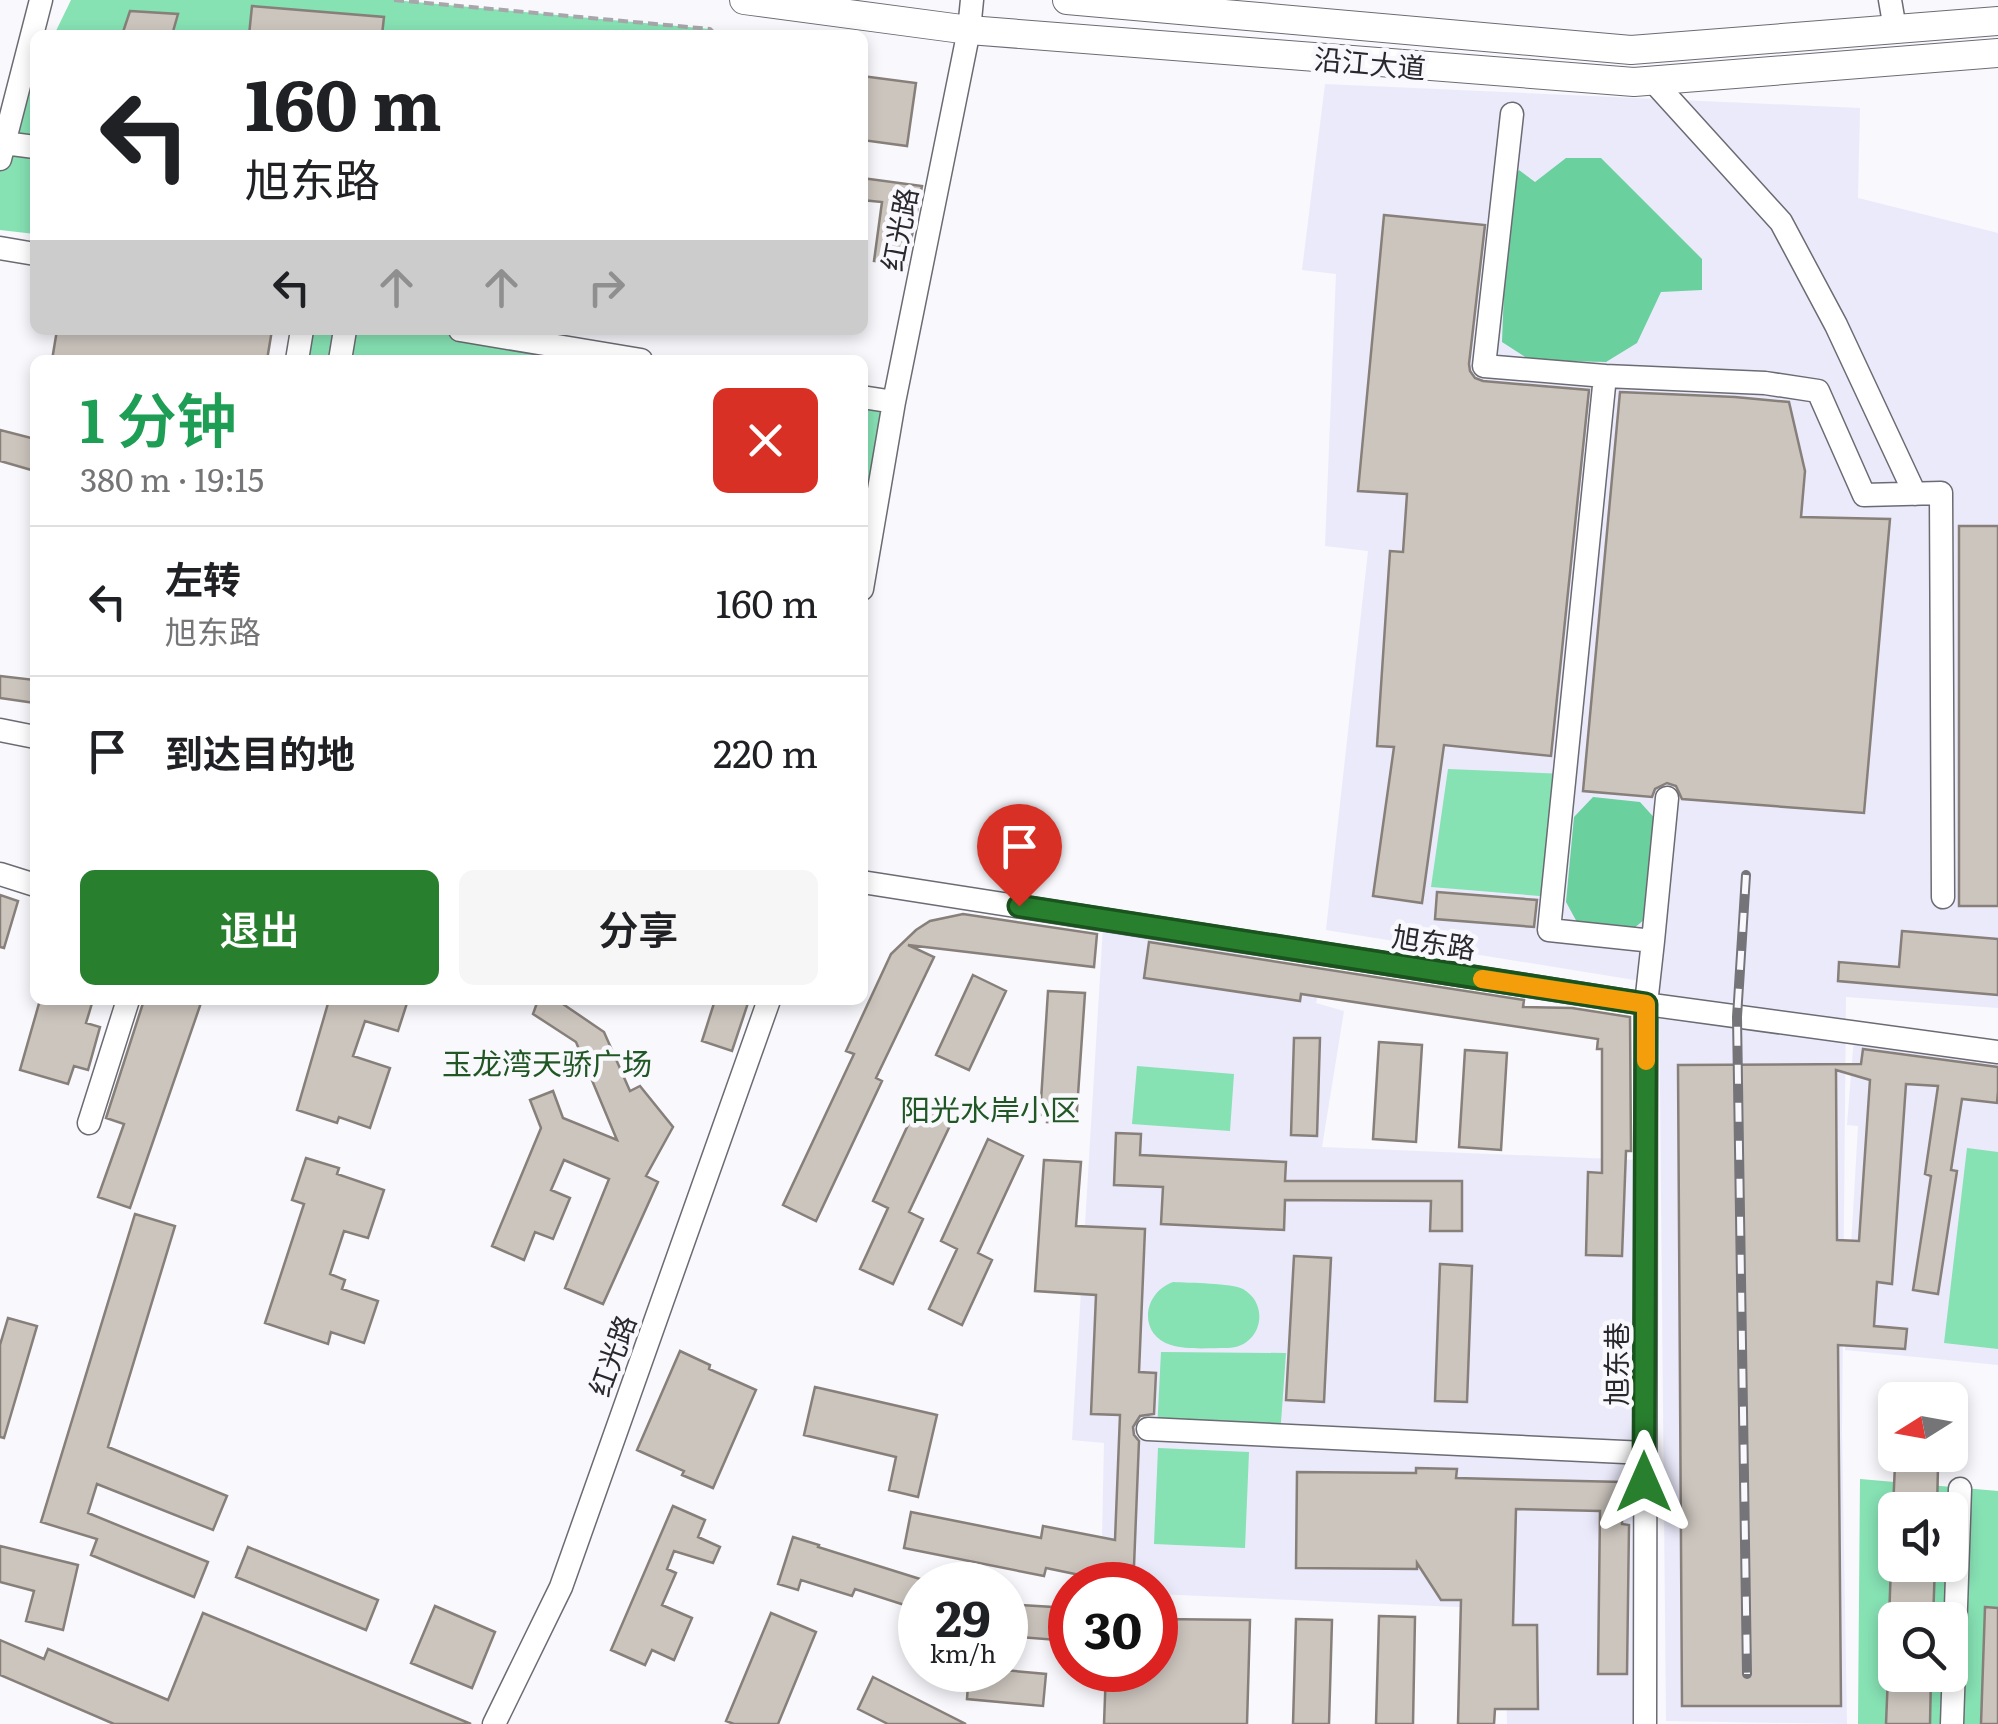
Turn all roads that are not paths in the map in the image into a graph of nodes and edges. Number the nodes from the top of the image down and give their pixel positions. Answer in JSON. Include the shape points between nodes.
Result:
{"nodes":[{"id":1,"x":41,"y":0,"type":"edge"},
{"id":2,"x":744,"y":0,"type":"edge"},
{"id":3,"x":972,"y":0,"type":"edge"},
{"id":4,"x":1067,"y":0,"type":"edge"},
{"id":5,"x":1890,"y":0,"type":"edge"},
{"id":6,"x":1160,"y":4,"type":"edge"},
{"id":7,"x":1998,"y":21,"type":"edge"},
{"id":8,"x":1895,"y":29,"type":"junction"},
{"id":9,"x":33,"y":30,"type":"edge"},
{"id":10,"x":969,"y":30,"type":"junction"},
{"id":11,"x":30,"y":42,"type":"edge"},
{"id":12,"x":1998,"y":53,"type":"edge"},
{"id":13,"x":1653,"y":81,"type":"junction"},
{"id":14,"x":1512,"y":114,"type":"dead end"},
{"id":15,"x":30,"y":147,"type":"edge"},
{"id":16,"x":2,"y":150,"type":"edge"},
{"id":17,"x":0,"y":248,"type":"edge"},
{"id":18,"x":30,"y":253,"type":"edge"},
{"id":19,"x":490,"y":335,"type":"edge"},
{"id":20,"x":611,"y":355,"type":"edge"},
{"id":21,"x":1605,"y":376,"type":"junction"},
{"id":22,"x":868,"y":398,"type":"edge"},
{"id":23,"x":894,"y":402,"type":"junction"},
{"id":24,"x":1916,"y":494,"type":"junction"},
{"id":25,"x":868,"y":554,"type":"edge"},
{"id":26,"x":0,"y":730,"type":"edge"},
{"id":27,"x":30,"y":735,"type":"edge"},
{"id":28,"x":1667,"y":798,"type":"dead end"},
{"id":29,"x":0,"y":874,"type":"edge"},
{"id":30,"x":30,"y":883,"type":"edge"},
{"id":31,"x":868,"y":883,"type":"edge"},
{"id":32,"x":1943,"y":896,"type":"dead end"},
{"id":33,"x":1652,"y":941,"type":"junction"},
{"id":34,"x":1646,"y":1004,"type":"junction"},
{"id":35,"x":126,"y":1005,"type":"edge"},
{"id":36,"x":767,"y":1005,"type":"edge"},
{"id":37,"x":1998,"y":1052,"type":"edge"},
{"id":38,"x":89,"y":1122,"type":"dead end"},
{"id":39,"x":1148,"y":1429,"type":"dead end"},
{"id":40,"x":1645,"y":1453,"type":"junction"},
{"id":41,"x":1960,"y":1489,"type":"dead end"},
{"id":42,"x":494,"y":1724,"type":"edge"},
{"id":43,"x":1644,"y":1724,"type":"edge"},
{"id":44,"x":1952,"y":1724,"type":"edge"}],
"edges":[{"from":1,"to":9,"type":"street"},
{"from":2,"to":10,"type":"main road","name":"沿江大道"},
{"from":3,"to":10,"type":"street","name":"红光路"},
{"from":4,"to":6,"type":"main road","name":"沿江大道"},
{"from":5,"to":8,"type":"street"},
{"from":6,"to":8,"type":"main road","name":"沿江大道","via":[[1630,50]]},
{"from":7,"to":8,"type":"main road","name":"沿江大道"},
{"from":10,"to":13,"type":"main road","name":"沿江大道"},
{"from":10,"to":23,"type":"street","name":"红光路"},
{"from":11,"to":16,"type":"street"},
{"from":12,"to":13,"type":"main road","name":"沿江大道"},
{"from":13,"to":24,"type":"street","via":[[1781,222]]},
{"from":14,"to":21,"type":"street","via":[[1484,366]]},
{"from":15,"to":16,"type":"street"},
{"from":17,"to":18,"type":"street"},
{"from":19,"to":20,"type":"street"},
{"from":21,"to":24,"type":"street","via":[[1818,391],[1864,495]]},
{"from":21,"to":33,"type":"street","via":[[1549,930]]},
{"from":22,"to":23,"type":"street"},
{"from":23,"to":25,"type":"street","name":"红光路"},
{"from":24,"to":32,"type":"street","via":[[1941,493]]},
{"from":26,"to":27,"type":"street"},
{"from":28,"to":33,"type":"street","name":"旭东巷"},
{"from":29,"to":30,"type":"street"},
{"from":31,"to":34,"type":"street","name":"旭东路"},
{"from":33,"to":34,"type":"street","name":"旭东巷"},
{"from":34,"to":37,"type":"street","name":"旭东路"},
{"from":34,"to":40,"type":"street","name":"旭东巷"},
{"from":35,"to":38,"type":"street"},
{"from":36,"to":42,"type":"street","name":"红光路","via":[[561,1587]]},
{"from":39,"to":40,"type":"street"},
{"from":40,"to":43,"type":"street","name":"旭东巷"},
{"from":41,"to":44,"type":"street"}]}
